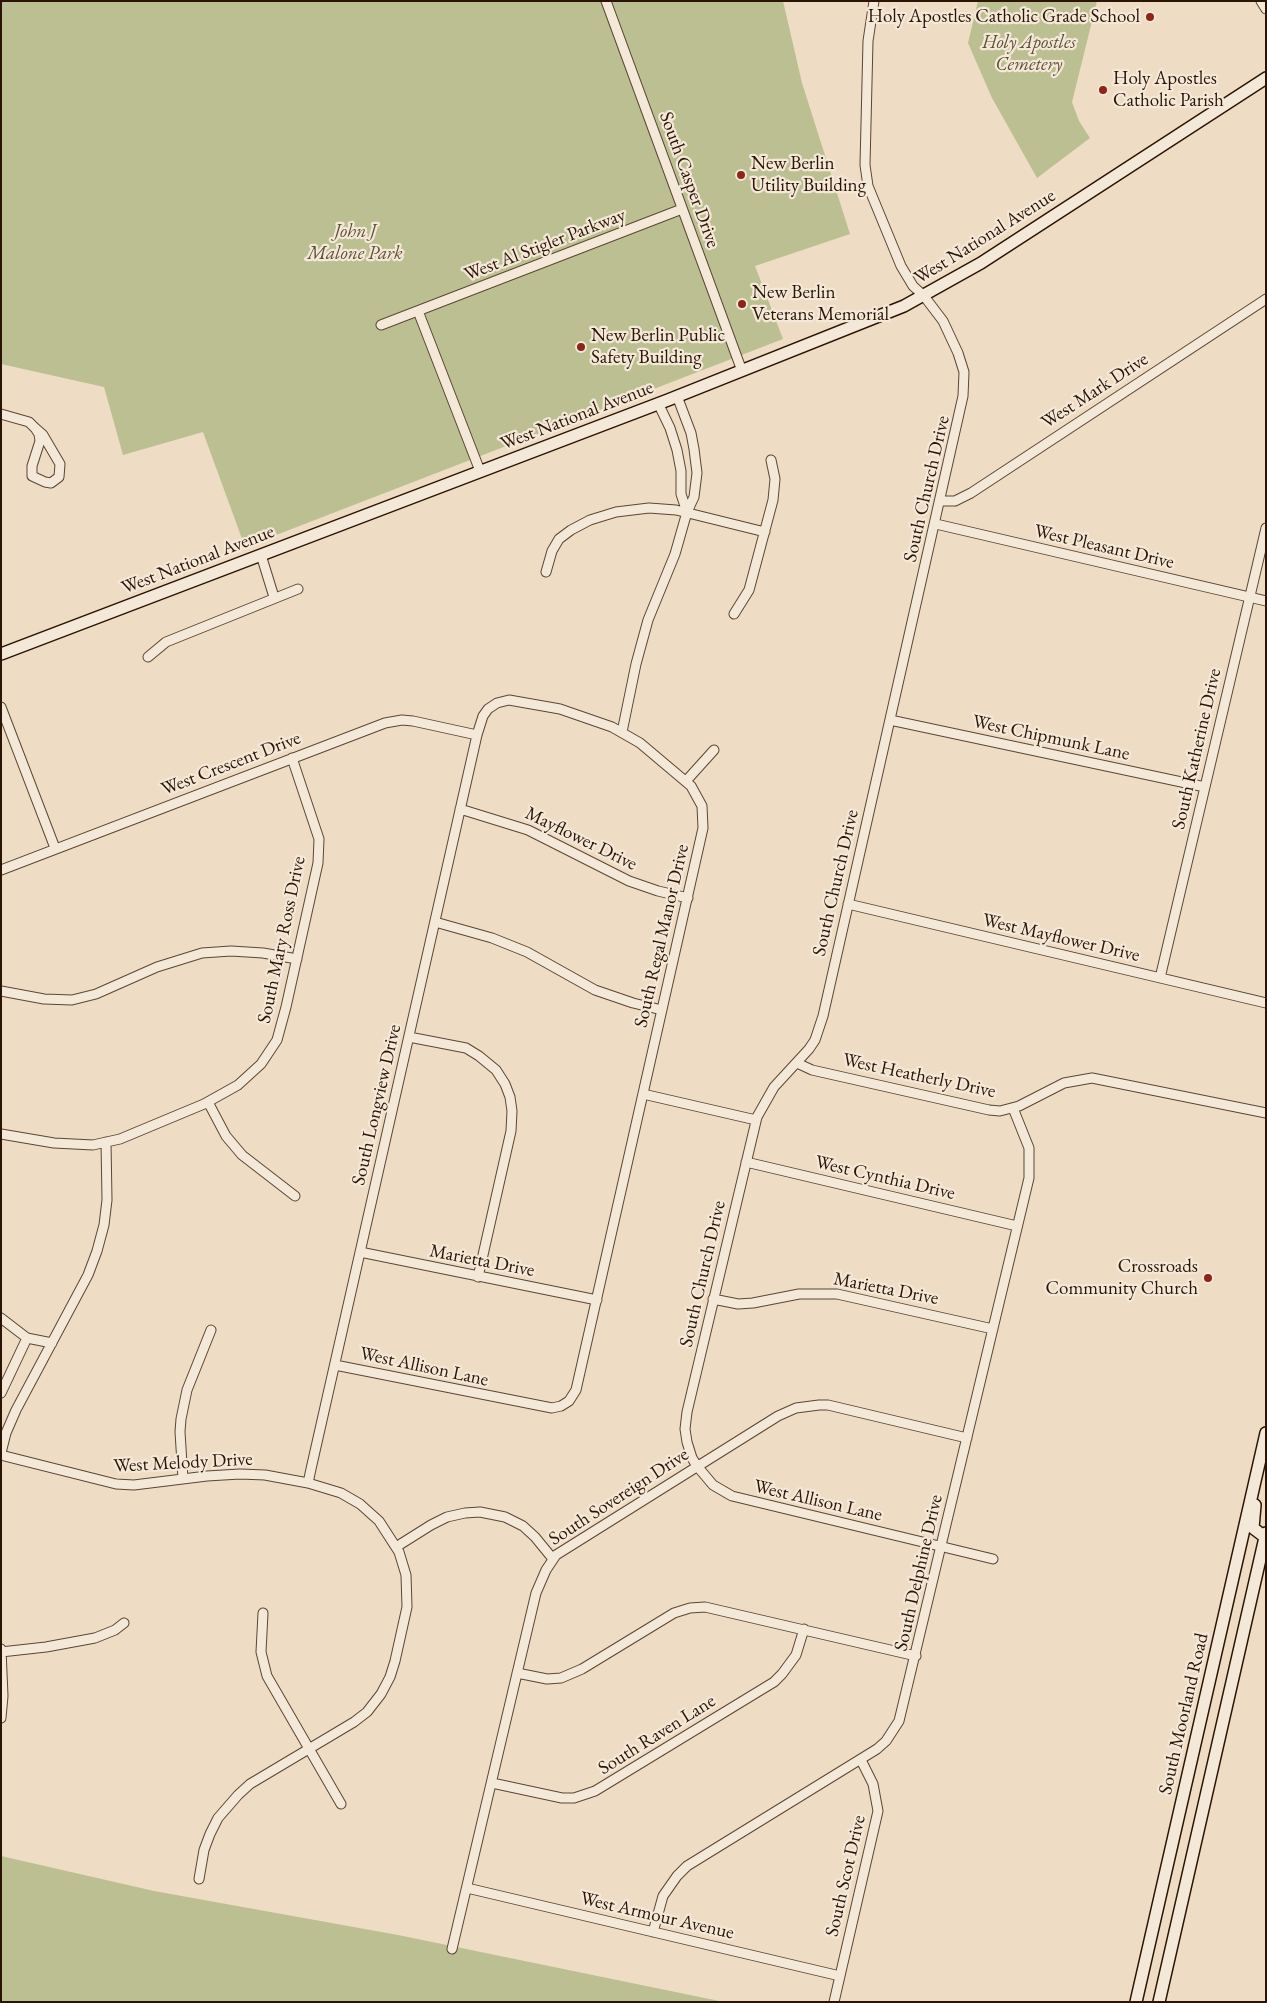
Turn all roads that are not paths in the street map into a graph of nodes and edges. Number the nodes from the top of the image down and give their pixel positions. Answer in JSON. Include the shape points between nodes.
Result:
{"nodes":[{"id":1,"x":606,"y":1,"type":"edge"},
{"id":2,"x":874,"y":1,"type":"edge"},
{"id":3,"x":1261,"y":1,"type":"edge"},
{"id":4,"x":1266,"y":9,"type":"edge"},
{"id":5,"x":1266,"y":78,"type":"edge"},
{"id":6,"x":682,"y":208,"type":"junction"},
{"id":7,"x":924,"y":296,"type":"junction"},
{"id":8,"x":1266,"y":299,"type":"edge"},
{"id":9,"x":418,"y":311,"type":"junction"},
{"id":10,"x":381,"y":325,"type":"dead end"},
{"id":11,"x":742,"y":371,"type":"junction"},
{"id":12,"x":677,"y":396,"type":"junction"},
{"id":13,"x":658,"y":403,"type":"junction"},
{"id":14,"x":1,"y":414,"type":"edge"},
{"id":15,"x":35,"y":428,"type":"junction"},
{"id":16,"x":771,"y":460,"type":"dead end"},
{"id":17,"x":480,"y":471,"type":"junction"},
{"id":18,"x":940,"y":501,"type":"junction"},
{"id":19,"x":686,"y":512,"type":"junction"},
{"id":20,"x":936,"y":524,"type":"junction"},
{"id":21,"x":1266,"y":528,"type":"edge"},
{"id":22,"x":764,"y":532,"type":"junction"},
{"id":23,"x":261,"y":555,"type":"junction"},
{"id":24,"x":546,"y":572,"type":"dead end"},
{"id":25,"x":298,"y":589,"type":"dead end"},
{"id":26,"x":274,"y":597,"type":"junction"},
{"id":27,"x":1250,"y":597,"type":"junction"},
{"id":28,"x":1266,"y":601,"type":"edge"},
{"id":29,"x":734,"y":614,"type":"dead end"},
{"id":30,"x":1,"y":654,"type":"edge"},
{"id":31,"x":148,"y":657,"type":"dead end"},
{"id":32,"x":1,"y":707,"type":"edge"},
{"id":33,"x":890,"y":720,"type":"junction"},
{"id":34,"x":622,"y":732,"type":"junction"},
{"id":35,"x":477,"y":735,"type":"junction"},
{"id":36,"x":714,"y":750,"type":"dead end"},
{"id":37,"x":292,"y":758,"type":"junction"},
{"id":38,"x":686,"y":781,"type":"junction"},
{"id":39,"x":1205,"y":787,"type":"junction"},
{"id":40,"x":460,"y":809,"type":"junction"},
{"id":41,"x":55,"y":848,"type":"junction"},
{"id":42,"x":1,"y":870,"type":"edge"},
{"id":43,"x":688,"y":898,"type":"junction"},
{"id":44,"x":848,"y":904,"type":"junction"},
{"id":45,"x":435,"y":922,"type":"junction"},
{"id":46,"x":297,"y":960,"type":"junction"},
{"id":47,"x":1160,"y":978,"type":"junction"},
{"id":48,"x":1,"y":991,"type":"edge"},
{"id":49,"x":1266,"y":1003,"type":"edge"},
{"id":50,"x":662,"y":1010,"type":"junction"},
{"id":51,"x":409,"y":1036,"type":"junction"},
{"id":52,"x":797,"y":1063,"type":"junction"},
{"id":53,"x":643,"y":1094,"type":"junction"},
{"id":54,"x":208,"y":1102,"type":"junction"},
{"id":55,"x":1013,"y":1108,"type":"junction"},
{"id":56,"x":1266,"y":1112,"type":"edge"},
{"id":57,"x":756,"y":1120,"type":"junction"},
{"id":58,"x":1,"y":1134,"type":"edge"},
{"id":59,"x":106,"y":1142,"type":"junction"},
{"id":60,"x":746,"y":1162,"type":"junction"},
{"id":61,"x":295,"y":1196,"type":"dead end"},
{"id":62,"x":1018,"y":1226,"type":"junction"},
{"id":63,"x":360,"y":1252,"type":"junction"},
{"id":64,"x":478,"y":1277,"type":"junction"},
{"id":65,"x":597,"y":1300,"type":"junction"},
{"id":66,"x":713,"y":1300,"type":"junction"},
{"id":67,"x":1,"y":1318,"type":"edge"},
{"id":68,"x":993,"y":1329,"type":"junction"},
{"id":69,"x":211,"y":1330,"type":"dead end"},
{"id":70,"x":27,"y":1338,"type":"junction"},
{"id":71,"x":52,"y":1343,"type":"junction"},
{"id":72,"x":335,"y":1365,"type":"junction"},
{"id":73,"x":1,"y":1393,"type":"edge"},
{"id":74,"x":566,"y":1403,"type":"joint"},
{"id":75,"x":1266,"y":1433,"type":"edge"},
{"id":76,"x":967,"y":1438,"type":"junction"},
{"id":77,"x":1,"y":1454,"type":"edge"},
{"id":78,"x":1263,"y":1459,"type":"edge"},
{"id":79,"x":697,"y":1466,"type":"junction"},
{"id":80,"x":183,"y":1479,"type":"junction"},
{"id":81,"x":308,"y":1483,"type":"junction"},
{"id":82,"x":1253,"y":1489,"type":"junction"},
{"id":83,"x":1265,"y":1535,"type":"edge"},
{"id":84,"x":396,"y":1547,"type":"junction"},
{"id":85,"x":942,"y":1547,"type":"junction"},
{"id":86,"x":552,"y":1559,"type":"junction"},
{"id":87,"x":993,"y":1559,"type":"dead end"},
{"id":88,"x":263,"y":1614,"type":"dead end"},
{"id":89,"x":124,"y":1623,"type":"dead end"},
{"id":90,"x":804,"y":1629,"type":"junction"},
{"id":91,"x":1,"y":1650,"type":"edge"},
{"id":92,"x":916,"y":1656,"type":"junction"},
{"id":93,"x":518,"y":1673,"type":"junction"},
{"id":94,"x":1,"y":1718,"type":"edge"},
{"id":95,"x":309,"y":1749,"type":"junction"},
{"id":96,"x":861,"y":1760,"type":"junction"},
{"id":97,"x":492,"y":1783,"type":"junction"},
{"id":98,"x":341,"y":1804,"type":"dead end"},
{"id":99,"x":1170,"y":1853,"type":"junction"},
{"id":100,"x":1192,"y":1858,"type":"junction"},
{"id":101,"x":199,"y":1879,"type":"dead end"},
{"id":102,"x":467,"y":1888,"type":"junction"},
{"id":103,"x":653,"y":1932,"type":"junction"},
{"id":104,"x":452,"y":1949,"type":"dead end"},
{"id":105,"x":840,"y":1976,"type":"junction"},
{"id":106,"x":834,"y":2002,"type":"edge"},
{"id":107,"x":1136,"y":2002,"type":"edge"},
{"id":108,"x":1159,"y":2002,"type":"edge"}],
"edges":[{"from":1,"to":6,"type":"street","name":"South Casper Drive"},
{"from":2,"to":7,"type":"street","name":"South Church Drive","via":[[868,41],[865,165],[868,186],[901,266],[913,286]]},
{"from":3,"to":4,"type":"street"},
{"from":5,"to":7,"type":"main road","name":"West National Avenue","via":[[981,263]]},
{"from":6,"to":9,"type":"street","name":"West Al Stigler Parkway"},
{"from":6,"to":11,"type":"street","name":"South Casper Drive"},
{"from":7,"to":11,"type":"main road","name":"West National Avenue","via":[[876,319]]},
{"from":7,"to":18,"type":"street","name":"South Church Drive","via":[[943,321],[964,372],[962,409]]},
{"from":8,"to":18,"type":"street","name":"West Mark Drive","via":[[971,493],[956,501]]},
{"from":9,"to":10,"type":"street","name":"West Al Stigler Parkway"},
{"from":9,"to":17,"type":"street"},
{"from":11,"to":12,"type":"main road","name":"West National Avenue"},
{"from":12,"to":13,"type":"main road","name":"West National Avenue"},
{"from":12,"to":19,"type":"street","via":[[691,433],[697,473],[694,497]]},
{"from":13,"to":17,"type":"main road","name":"West National Avenue"},
{"from":13,"to":19,"type":"street","via":[[677,450]]},
{"from":14,"to":15,"type":"street","via":[[19,418]]},
{"from":15,"to":15,"type":"street","via":[[40,441],[32,476],[51,483],[59,476],[60,464],[44,435]]},
{"from":16,"to":22,"type":"street","via":[[775,490]]},
{"from":17,"to":23,"type":"main road","name":"West National Avenue"},
{"from":18,"to":20,"type":"street","name":"South Church Drive"},
{"from":19,"to":22,"type":"street"},
{"from":19,"to":24,"type":"street","via":[[635,509],[590,520],[559,539]]},
{"from":19,"to":34,"type":"street","via":[[675,554],[648,620]]},
{"from":20,"to":27,"type":"street","name":"West Pleasant Drive"},
{"from":20,"to":33,"type":"street","name":"South Church Drive"},
{"from":21,"to":27,"type":"street","name":"South Katherine Drive"},
{"from":22,"to":29,"type":"street","via":[[749,590]]},
{"from":23,"to":26,"type":"street"},
{"from":23,"to":30,"type":"main road","name":"West National Avenue"},
{"from":25,"to":26,"type":"street"},
{"from":26,"to":31,"type":"street","via":[[166,642]]},
{"from":27,"to":28,"type":"street","name":"West Pleasant Drive"},
{"from":27,"to":39,"type":"street","name":"South Katherine Drive"},
{"from":32,"to":41,"type":"street"},
{"from":33,"to":39,"type":"street","name":"West Chipmunk Lane"},
{"from":33,"to":44,"type":"street","name":"South Church Drive"},
{"from":34,"to":35,"type":"street","name":"South Regal Manor Drive","via":[[567,712],[509,700],[488,709]]},
{"from":34,"to":38,"type":"street","name":"South Regal Manor Drive"},
{"from":35,"to":37,"type":"street","name":"West Crescent Drive","via":[[402,720],[361,731]]},
{"from":35,"to":40,"type":"street","name":"South Longview Drive"},
{"from":36,"to":38,"type":"street"},
{"from":37,"to":41,"type":"street","name":"West Crescent Drive"},
{"from":37,"to":46,"type":"street","name":"South Mary Ross Drive","via":[[319,839],[316,871]]},
{"from":38,"to":43,"type":"street","name":"South Regal Manor Drive","via":[[701,801],[704,816]]},
{"from":39,"to":47,"type":"street","name":"South Katherine Drive"},
{"from":40,"to":43,"type":"street","name":"Mayflower Drive","via":[[528,830],[628,881]]},
{"from":40,"to":45,"type":"street","name":"South Longview Drive"},
{"from":41,"to":42,"type":"street","name":"West Crescent Drive"},
{"from":43,"to":50,"type":"street","name":"South Regal Manor Drive"},
{"from":44,"to":47,"type":"street","name":"West Mayflower Drive"},
{"from":44,"to":52,"type":"street","name":"South Church Drive","via":[[819,1028],[809,1049]]},
{"from":45,"to":50,"type":"street","via":[[492,938],[527,952],[595,990]]},
{"from":45,"to":51,"type":"street","name":"South Longview Drive"},
{"from":46,"to":48,"type":"street","via":[[263,953],[202,953],[157,967],[96,994],[72,1000],[44,999]]},
{"from":46,"to":54,"type":"street","name":"South Mary Ross Drive","via":[[276,1040],[261,1064],[238,1085]]},
{"from":47,"to":49,"type":"street","name":"West Mayflower Drive"},
{"from":50,"to":53,"type":"street","name":"South Regal Manor Drive"},
{"from":51,"to":63,"type":"street","name":"South Longview Drive"},
{"from":51,"to":64,"type":"street","via":[[466,1048],[496,1070],[510,1097],[511,1131]]},
{"from":52,"to":55,"type":"street","name":"West Heatherly Drive","via":[[812,1070],[978,1109],[1000,1111]]},
{"from":52,"to":57,"type":"street","name":"South Church Drive","via":[[774,1087]]},
{"from":53,"to":57,"type":"street"},
{"from":53,"to":65,"type":"street","name":"South Regal Manor Drive"},
{"from":54,"to":59,"type":"street","name":"South Mary Ross Drive"},
{"from":54,"to":61,"type":"street","via":[[226,1136],[242,1155]]},
{"from":55,"to":56,"type":"street","name":"West Heatherly Drive","via":[[1064,1083],[1092,1078]]},
{"from":55,"to":62,"type":"street","name":"South Delphine Drive","via":[[1026,1138],[1030,1163]]},
{"from":57,"to":60,"type":"street","name":"South Church Drive"},
{"from":58,"to":59,"type":"street","name":"South Mary Ross Drive","via":[[54,1143]]},
{"from":59,"to":71,"type":"street","via":[[104,1225],[88,1275]]},
{"from":60,"to":62,"type":"street","name":"West Cynthia Drive"},
{"from":60,"to":66,"type":"street","name":"South Church Drive"},
{"from":62,"to":68,"type":"street","name":"South Delphine Drive"},
{"from":63,"to":64,"type":"street","name":"Marietta Drive"},
{"from":63,"to":72,"type":"street","name":"South Longview Drive"},
{"from":64,"to":65,"type":"street","name":"Marietta Drive"},
{"from":65,"to":74,"type":"street","name":"South Regal Manor Drive","via":[[576,1390]]},
{"from":66,"to":68,"type":"street","name":"Marietta Drive","via":[[738,1304],[799,1294],[837,1294]]},
{"from":66,"to":79,"type":"street","name":"South Church Drive","via":[[686,1418],[687,1442]]},
{"from":67,"to":70,"type":"street"},
{"from":68,"to":76,"type":"street","name":"South Delphine Drive"},
{"from":69,"to":80,"type":"street","via":[[187,1390],[181,1419]]},
{"from":70,"to":71,"type":"street"},
{"from":70,"to":73,"type":"street"},
{"from":71,"to":77,"type":"street","via":[[16,1410]]},
{"from":72,"to":74,"type":"street","name":"West Allison Lane","via":[[543,1408]]},
{"from":72,"to":81,"type":"street","name":"South Longview Drive"},
{"from":75,"to":78,"type":"main road","name":"South Moorland Road"},
{"from":76,"to":79,"type":"street","name":"South Sovereign Drive","via":[[828,1405],[803,1406],[778,1416]]},
{"from":76,"to":85,"type":"street","name":"South Delphine Drive"},
{"from":77,"to":80,"type":"street","name":"West Melody Drive","via":[[116,1484]]},
{"from":78,"to":82,"type":"main road","name":"South Moorland Road"},
{"from":79,"to":85,"type":"street","name":"West Allison Lane","via":[[713,1485],[732,1496]]},
{"from":79,"to":86,"type":"street","name":"South Sovereign Drive"},
{"from":80,"to":81,"type":"street","name":"West Melody Drive","via":[[240,1474]]},
{"from":81,"to":84,"type":"street","name":"West Melody Drive","via":[[341,1493],[360,1504],[379,1521]]},
{"from":82,"to":83,"type":"main road","via":[[1256,1513],[1253,1528]]},
{"from":82,"to":99,"type":"main road","name":"South Moorland Road"},
{"from":83,"to":100,"type":"main road","name":"South Moorland Road"},
{"from":84,"to":86,"type":"street","via":[[447,1517],[480,1512],[505,1517],[523,1526]]},
{"from":84,"to":95,"type":"street","name":"West Melody Drive","via":[[406,1575],[407,1606],[390,1677],[367,1712]]},
{"from":85,"to":87,"type":"street","name":"West Allison Lane"},
{"from":85,"to":92,"type":"street","name":"South Delphine Drive"},
{"from":86,"to":93,"type":"street","name":"South Sovereign Drive","via":[[536,1593]]},
{"from":88,"to":95,"type":"street","via":[[263,1666]]},
{"from":89,"to":91,"type":"street","via":[[95,1638],[46,1647]]},
{"from":90,"to":92,"type":"street"},
{"from":90,"to":93,"type":"street","via":[[717,1609],[690,1608],[665,1618],[572,1674],[547,1679]]},
{"from":90,"to":97,"type":"street","name":"South Raven Lane","via":[[796,1654],[774,1682],[595,1791],[562,1798]]},
{"from":91,"to":94,"type":"street"},
{"from":92,"to":96,"type":"street","name":"South Delphine Drive","via":[[899,1721],[886,1741]]},
{"from":93,"to":97,"type":"street","name":"South Sovereign Drive"},
{"from":95,"to":98,"type":"street"},
{"from":95,"to":101,"type":"street","name":"West Melody Drive","via":[[250,1784],[226,1807],[210,1834]]},
{"from":96,"to":103,"type":"street","name":"South Delphine Drive","via":[[687,1866],[663,1896]]},
{"from":96,"to":105,"type":"street","name":"South Scot Drive","via":[[873,1784],[878,1811]]},
{"from":97,"to":102,"type":"street","name":"South Sovereign Drive"},
{"from":99,"to":100,"type":"main road"},
{"from":99,"to":107,"type":"main road","name":"South Moorland Road"},
{"from":100,"to":108,"type":"main road","name":"South Moorland Road"},
{"from":102,"to":103,"type":"street","name":"West Armour Avenue"},
{"from":102,"to":104,"type":"street","name":"South Sovereign Drive"},
{"from":103,"to":105,"type":"street","name":"West Armour Avenue"},
{"from":105,"to":106,"type":"street","name":"South Scot Drive"}]}
